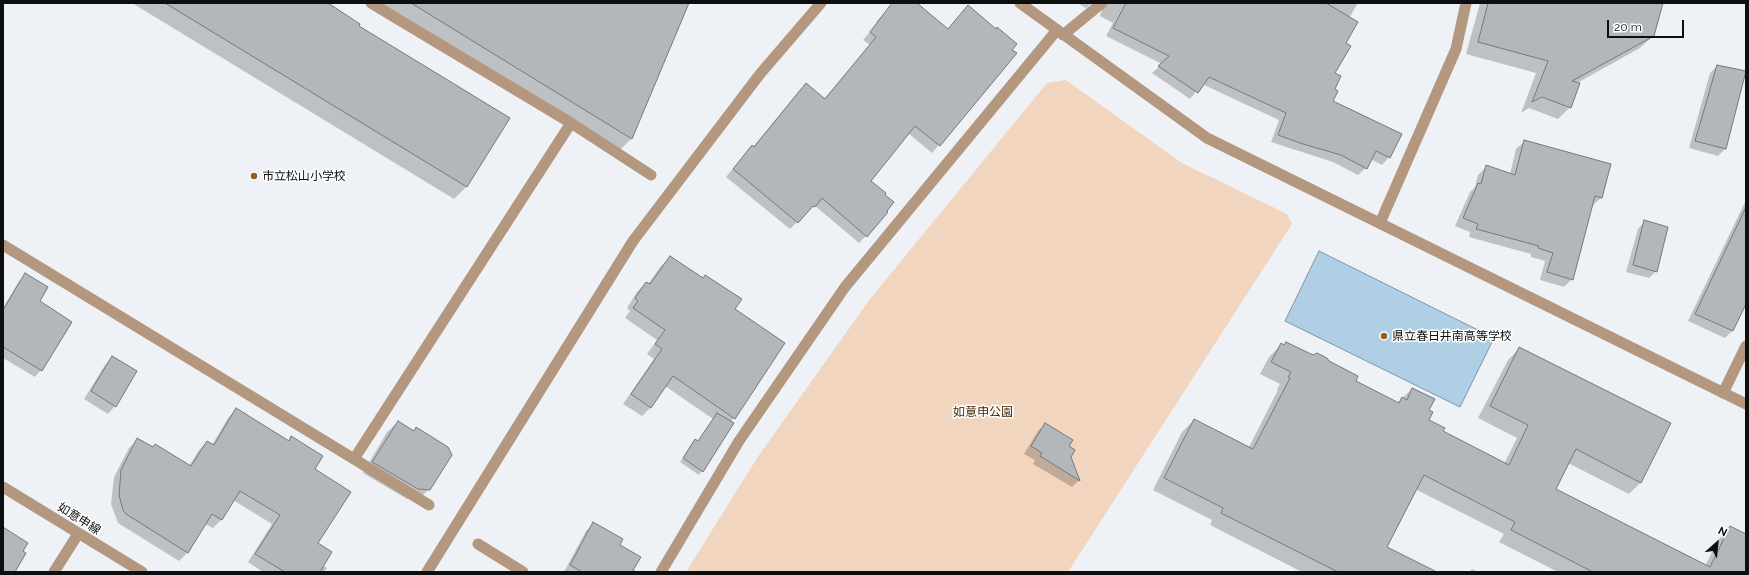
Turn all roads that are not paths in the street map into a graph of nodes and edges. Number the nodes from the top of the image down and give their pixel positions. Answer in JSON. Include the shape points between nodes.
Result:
{"nodes":[{"id":1,"x":371,"y":3,"type":"edge"},
{"id":2,"x":822,"y":3,"type":"edge"},
{"id":3,"x":1020,"y":3,"type":"edge"},
{"id":4,"x":1102,"y":3,"type":"edge"},
{"id":5,"x":1466,"y":3,"type":"edge"},
{"id":6,"x":1060,"y":33,"type":"junction"},
{"id":7,"x":571,"y":123,"type":"junction"},
{"id":8,"x":651,"y":175,"type":"dead end"},
{"id":9,"x":1380,"y":224,"type":"junction"},
{"id":10,"x":3,"y":245,"type":"edge"},
{"id":11,"x":1746,"y":346,"type":"edge"},
{"id":12,"x":1723,"y":393,"type":"junction"},
{"id":13,"x":1746,"y":404,"type":"edge"},
{"id":14,"x":354,"y":459,"type":"junction"},
{"id":15,"x":3,"y":487,"type":"edge"},
{"id":16,"x":429,"y":505,"type":"dead end"},
{"id":17,"x":78,"y":534,"type":"junction"},
{"id":18,"x":478,"y":544,"type":"dead end"},
{"id":19,"x":54,"y":572,"type":"edge"},
{"id":20,"x":142,"y":572,"type":"edge"},
{"id":21,"x":427,"y":572,"type":"edge"},
{"id":22,"x":523,"y":572,"type":"edge"},
{"id":23,"x":660,"y":572,"type":"edge"}],
"edges":[{"from":1,"to":7,"type":"street"},
{"from":2,"to":21,"type":"street","via":[[760,74],[633,241]]},
{"from":3,"to":6,"type":"street"},
{"from":4,"to":6,"type":"street"},
{"from":5,"to":9,"type":"street","via":[[1456,49]]},
{"from":6,"to":9,"type":"street","via":[[1207,138]]},
{"from":6,"to":23,"type":"street","via":[[845,287],[738,441]]},
{"from":7,"to":8,"type":"street"},
{"from":7,"to":14,"type":"street"},
{"from":9,"to":12,"type":"street"},
{"from":10,"to":14,"type":"street"},
{"from":11,"to":12,"type":"street"},
{"from":12,"to":13,"type":"street"},
{"from":14,"to":16,"type":"street"},
{"from":15,"to":17,"type":"street","name":"如意申線"},
{"from":17,"to":19,"type":"street"},
{"from":17,"to":20,"type":"street","name":"如意申線"},
{"from":18,"to":22,"type":"street"}]}
